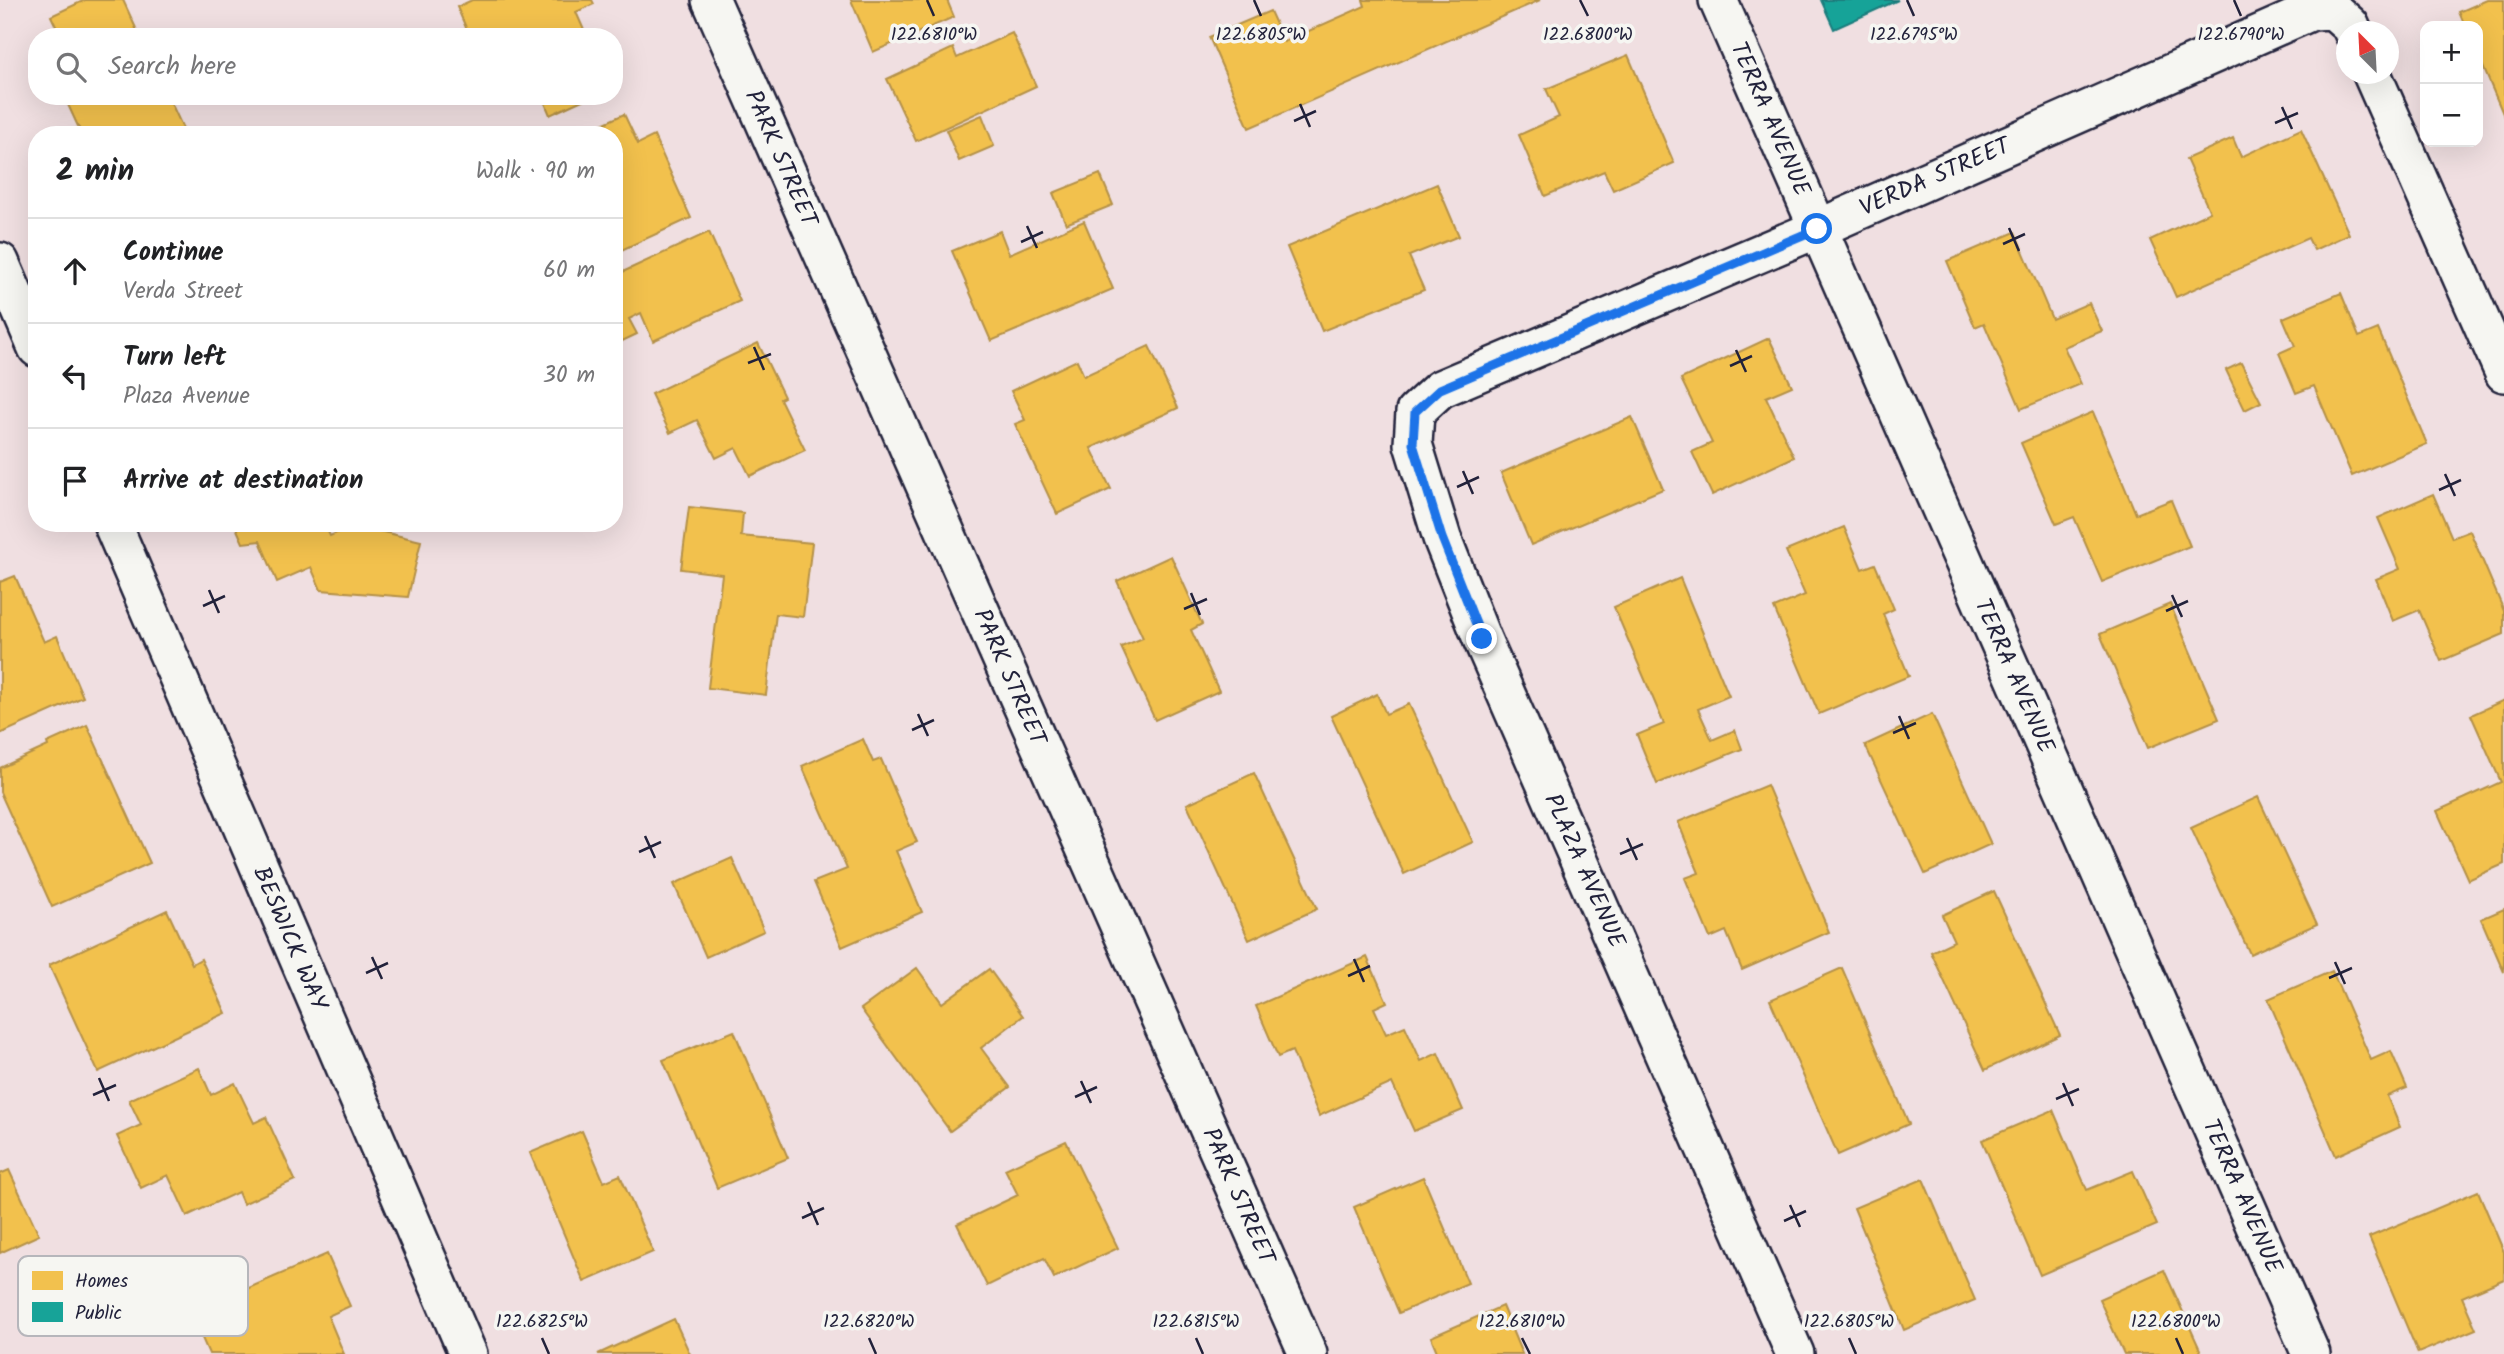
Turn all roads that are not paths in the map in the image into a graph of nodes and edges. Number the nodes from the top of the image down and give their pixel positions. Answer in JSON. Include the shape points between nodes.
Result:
{"nodes":[{"id":1,"x":711,"y":0,"type":"edge"},
{"id":2,"x":1718,"y":0,"type":"edge"},
{"id":3,"x":2345,"y":21,"type":"edge"},
{"id":4,"x":2376,"y":84,"type":"edge"},
{"id":5,"x":1817,"y":229,"type":"junction"},
{"id":6,"x":0,"y":262,"type":"edge"},
{"id":7,"x":28,"y":327,"type":"edge"},
{"id":8,"x":2504,"y":373,"type":"edge"},
{"id":9,"x":1440,"y":389,"type":"joint"},
{"id":10,"x":116,"y":532,"type":"edge"},
{"id":11,"x":468,"y":1354,"type":"edge"},
{"id":12,"x":1308,"y":1354,"type":"edge"},
{"id":13,"x":1795,"y":1354,"type":"edge"},
{"id":14,"x":2311,"y":1354,"type":"edge"}],
"edges":[{"from":1,"to":12,"type":"street","name":"PARK STREET"},
{"from":2,"to":5,"type":"street","name":"TERRA AVENUE"},
{"from":3,"to":5,"type":"street","name":"VERDA STREET","via":[[2333,10],[2312,11]]},
{"from":4,"to":8,"type":"street"},
{"from":5,"to":9,"type":"street","name":"VERDA STREET"},
{"from":5,"to":14,"type":"street","name":"TERRA AVENUE"},
{"from":6,"to":7,"type":"street"},
{"from":9,"to":13,"type":"street","name":"PLAZA AVENUE","via":[[1415,412],[1413,444],[1442,538]]},
{"from":10,"to":11,"type":"street","name":"BESWICK WAY"}]}
